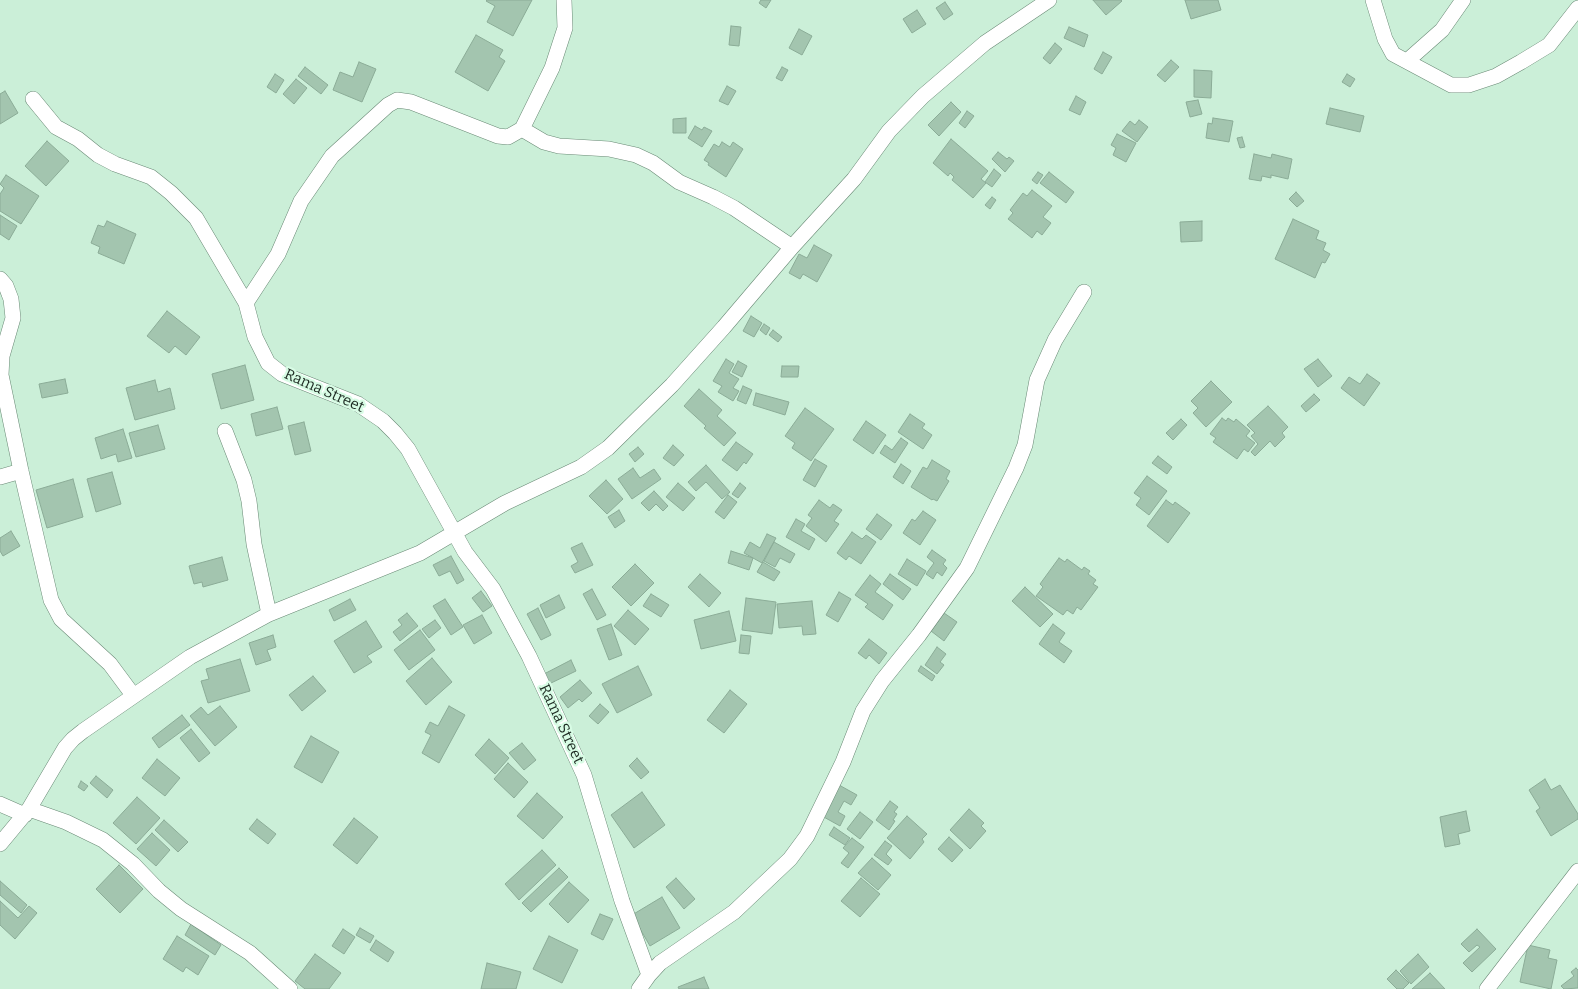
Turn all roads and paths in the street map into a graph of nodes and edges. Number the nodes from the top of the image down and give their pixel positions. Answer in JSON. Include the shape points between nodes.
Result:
{"nodes":[{"id":1,"x":564,"y":0,"type":"edge"},
{"id":2,"x":1049,"y":0,"type":"edge"},
{"id":3,"x":1373,"y":0,"type":"edge"},
{"id":4,"x":1463,"y":0,"type":"edge"},
{"id":5,"x":1578,"y":8,"type":"edge"},
{"id":6,"x":1407,"y":61,"type":"junction"},
{"id":7,"x":33,"y":99,"type":"dead end"},
{"id":8,"x":522,"y":129,"type":"junction"},
{"id":9,"x":792,"y":247,"type":"junction"},
{"id":10,"x":0,"y":280,"type":"edge"},
{"id":11,"x":1084,"y":292,"type":"dead end"},
{"id":12,"x":246,"y":303,"type":"junction"},
{"id":13,"x":225,"y":431,"type":"dead end"},
{"id":14,"x":21,"y":471,"type":"junction"},
{"id":15,"x":0,"y":477,"type":"edge"},
{"id":16,"x":454,"y":533,"type":"junction"},
{"id":17,"x":269,"y":614,"type":"junction"},
{"id":18,"x":133,"y":695,"type":"junction"},
{"id":19,"x":0,"y":804,"type":"edge"},
{"id":20,"x":27,"y":812,"type":"junction"},
{"id":21,"x":0,"y":844,"type":"edge"},
{"id":22,"x":1578,"y":871,"type":"edge"},
{"id":23,"x":649,"y":975,"type":"junction"},
{"id":24,"x":290,"y":989,"type":"edge"},
{"id":25,"x":639,"y":989,"type":"edge"},
{"id":26,"x":1487,"y":989,"type":"edge"}],
"edges":[{"from":1,"to":8,"type":"street","via":[[565,28],[552,68]]},
{"from":2,"to":9,"type":"street","via":[[985,43],[922,96],[889,131],[854,179]]},
{"from":3,"to":6,"type":"street","via":[[1385,40],[1393,54]]},
{"from":4,"to":6,"type":"street","via":[[1442,30]]},
{"from":5,"to":6,"type":"street","via":[[1549,45],[1496,76],[1470,85],[1451,85]]},
{"from":7,"to":12,"type":"street","name":"Rama Street","via":[[56,127],[115,164],[151,177],[171,193],[196,218]]},
{"from":8,"to":9,"type":"street","via":[[558,146],[608,149],[636,155],[679,182],[734,208]]},
{"from":8,"to":12,"type":"street","via":[[508,137],[498,136],[411,102],[397,100],[388,105],[332,156],[301,201],[278,254]]},
{"from":9,"to":16,"type":"street","via":[[672,385],[608,448],[581,467],[505,503]]},
{"from":10,"to":14,"type":"street","via":[[11,299],[13,318],[2,356],[1,375]]},
{"from":11,"to":23,"type":"street","via":[[1055,340],[1037,380],[1025,445],[967,568],[863,711],[843,762],[807,836],[790,859],[734,912],[660,963]]},
{"from":12,"to":16,"type":"street","name":"Rama Street","via":[[255,337],[268,363],[282,374],[358,404],[395,432],[408,449]]},
{"from":13,"to":17,"type":"street","via":[[244,480]]},
{"from":14,"to":15,"type":"street"},
{"from":14,"to":18,"type":"street","via":[[51,600],[61,619],[110,664]]},
{"from":16,"to":17,"type":"street","via":[[420,553]]},
{"from":16,"to":23,"type":"street","name":"Rama Street","via":[[493,589],[529,656],[584,775],[622,901]]},
{"from":17,"to":18,"type":"street","via":[[190,657]]},
{"from":18,"to":20,"type":"street","via":[[73,739]]},
{"from":19,"to":20,"type":"street"},
{"from":20,"to":21,"type":"street"},
{"from":20,"to":24,"type":"street","via":[[66,822],[102,840],[133,864],[159,892],[250,953]]},
{"from":22,"to":26,"type":"street"},
{"from":23,"to":25,"type":"street"}]}
